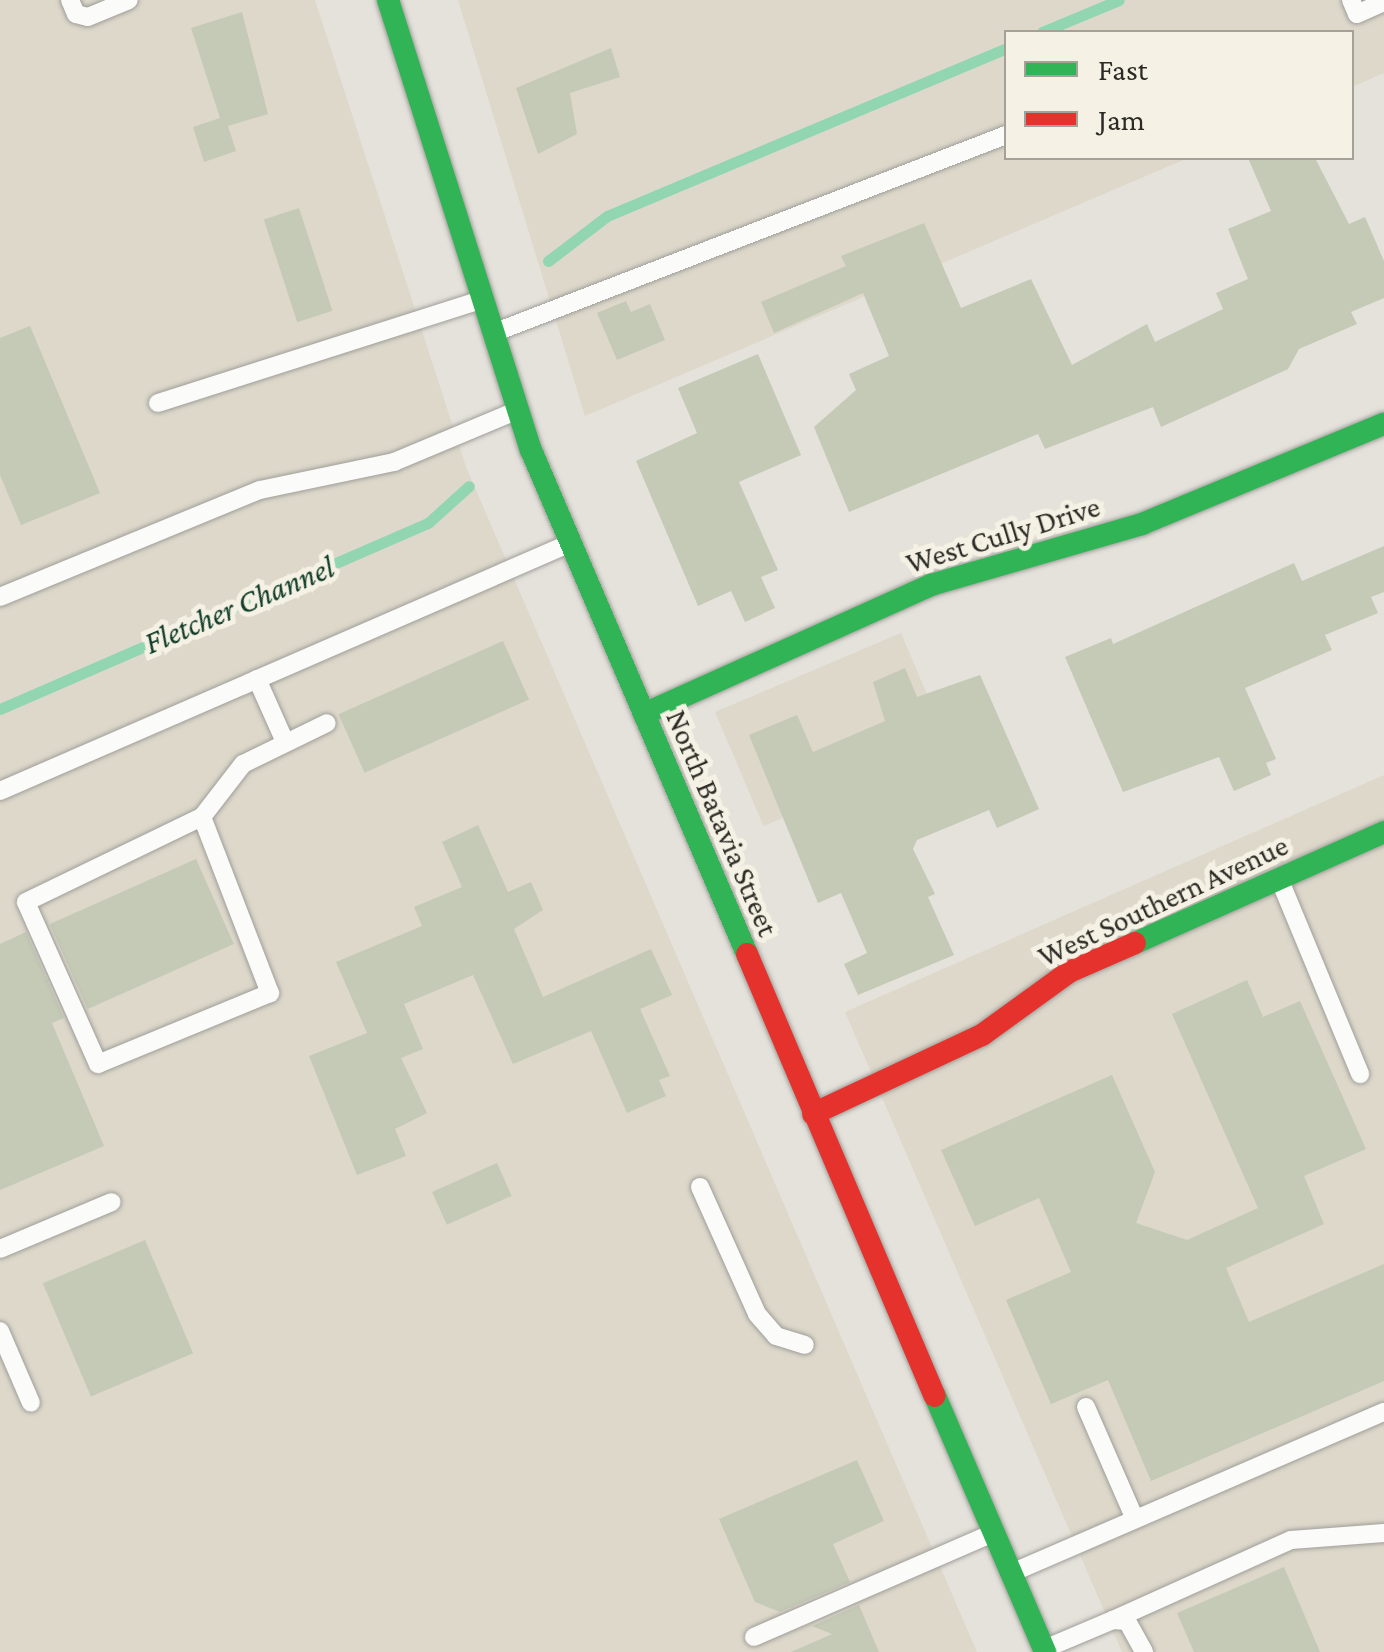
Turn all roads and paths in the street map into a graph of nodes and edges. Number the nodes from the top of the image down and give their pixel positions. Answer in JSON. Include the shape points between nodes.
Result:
{"nodes":[{"id":1,"x":70,"y":0,"type":"edge"},
{"id":2,"x":129,"y":0,"type":"edge"},
{"id":3,"x":388,"y":0,"type":"edge"},
{"id":4,"x":1350,"y":0,"type":"edge"},
{"id":5,"x":1384,"y":2,"type":"edge"},
{"id":6,"x":1004,"y":136,"type":"edge"},
{"id":7,"x":481,"y":300,"type":"junction"},
{"id":8,"x":491,"y":334,"type":"junction"},
{"id":9,"x":158,"y":403,"type":"dead end"},
{"id":10,"x":516,"y":411,"type":"junction"},
{"id":11,"x":1384,"y":424,"type":"edge"},
{"id":12,"x":571,"y":542,"type":"junction"},
{"id":13,"x":0,"y":597,"type":"edge"},
{"id":14,"x":257,"y":679,"type":"junction"},
{"id":15,"x":644,"y":714,"type":"junction"},
{"id":16,"x":327,"y":724,"type":"dead end"},
{"id":17,"x":284,"y":742,"type":"junction"},
{"id":18,"x":0,"y":791,"type":"edge"},
{"id":19,"x":202,"y":817,"type":"junction"},
{"id":20,"x":1384,"y":832,"type":"edge"},
{"id":21,"x":1279,"y":878,"type":"junction"},
{"id":22,"x":1360,"y":1074,"type":"dead end"},
{"id":23,"x":813,"y":1114,"type":"junction"},
{"id":24,"x":700,"y":1187,"type":"dead end"},
{"id":25,"x":112,"y":1202,"type":"dead end"},
{"id":26,"x":0,"y":1249,"type":"edge"},
{"id":27,"x":0,"y":1330,"type":"edge"},
{"id":28,"x":804,"y":1345,"type":"dead end"},
{"id":29,"x":32,"y":1403,"type":"dead end"},
{"id":30,"x":1086,"y":1407,"type":"dead end"},
{"id":31,"x":1384,"y":1412,"type":"edge"},
{"id":32,"x":1135,"y":1519,"type":"junction"},
{"id":33,"x":994,"y":1533,"type":"junction"},
{"id":34,"x":1384,"y":1533,"type":"edge"},
{"id":35,"x":1011,"y":1573,"type":"junction"},
{"id":36,"x":1113,"y":1620,"type":"junction"},
{"id":37,"x":754,"y":1636,"type":"dead end"},
{"id":38,"x":1044,"y":1650,"type":"edge"},
{"id":39,"x":1144,"y":1652,"type":"edge"}],
"edges":[{"from":1,"to":2,"type":"lane","via":[[76,14],[88,17]]},
{"from":3,"to":7,"type":"main road","name":"North Batavia Street"},
{"from":4,"to":5,"type":"lane","via":[[1357,14]]},
{"from":6,"to":8,"type":"lane"},
{"from":7,"to":8,"type":"main road","name":"North Batavia Street"},
{"from":7,"to":9,"type":"lane"},
{"from":8,"to":10,"type":"main road","name":"North Batavia Street"},
{"from":10,"to":12,"type":"main road","name":"North Batavia Street"},
{"from":10,"to":13,"type":"lane","via":[[394,462],[260,490]]},
{"from":11,"to":15,"type":"main road","name":"West Cully Drive","via":[[1142,524],[930,585]]},
{"from":12,"to":14,"type":"lane"},
{"from":12,"to":15,"type":"main road","name":"North Batavia Street"},
{"from":14,"to":17,"type":"lane"},
{"from":14,"to":18,"type":"lane"},
{"from":15,"to":23,"type":"main road","name":"North Batavia Street"},
{"from":16,"to":17,"type":"lane"},
{"from":17,"to":19,"type":"lane","via":[[243,764]]},
{"from":19,"to":19,"type":"lane","via":[[26,902],[98,1064],[270,994]]},
{"from":20,"to":21,"type":"main road","name":"West Southern Avenue"},
{"from":21,"to":22,"type":"lane"},
{"from":21,"to":23,"type":"main road","name":"West Southern Avenue","via":[[1069,972],[982,1035]]},
{"from":23,"to":33,"type":"main road","name":"North Batavia Street"},
{"from":24,"to":28,"type":"lane","via":[[757,1314],[776,1336]]},
{"from":25,"to":26,"type":"lane"},
{"from":27,"to":29,"type":"lane"},
{"from":30,"to":32,"type":"lane"},
{"from":31,"to":32,"type":"lane"},
{"from":32,"to":35,"type":"lane"},
{"from":33,"to":35,"type":"main road","name":"North Batavia Street"},
{"from":33,"to":37,"type":"lane"},
{"from":34,"to":36,"type":"lane","via":[[1291,1540]]},
{"from":35,"to":38,"type":"main road","name":"North Batavia Street"},
{"from":36,"to":38,"type":"lane"},
{"from":36,"to":39,"type":"lane","via":[[1127,1622]]}]}
